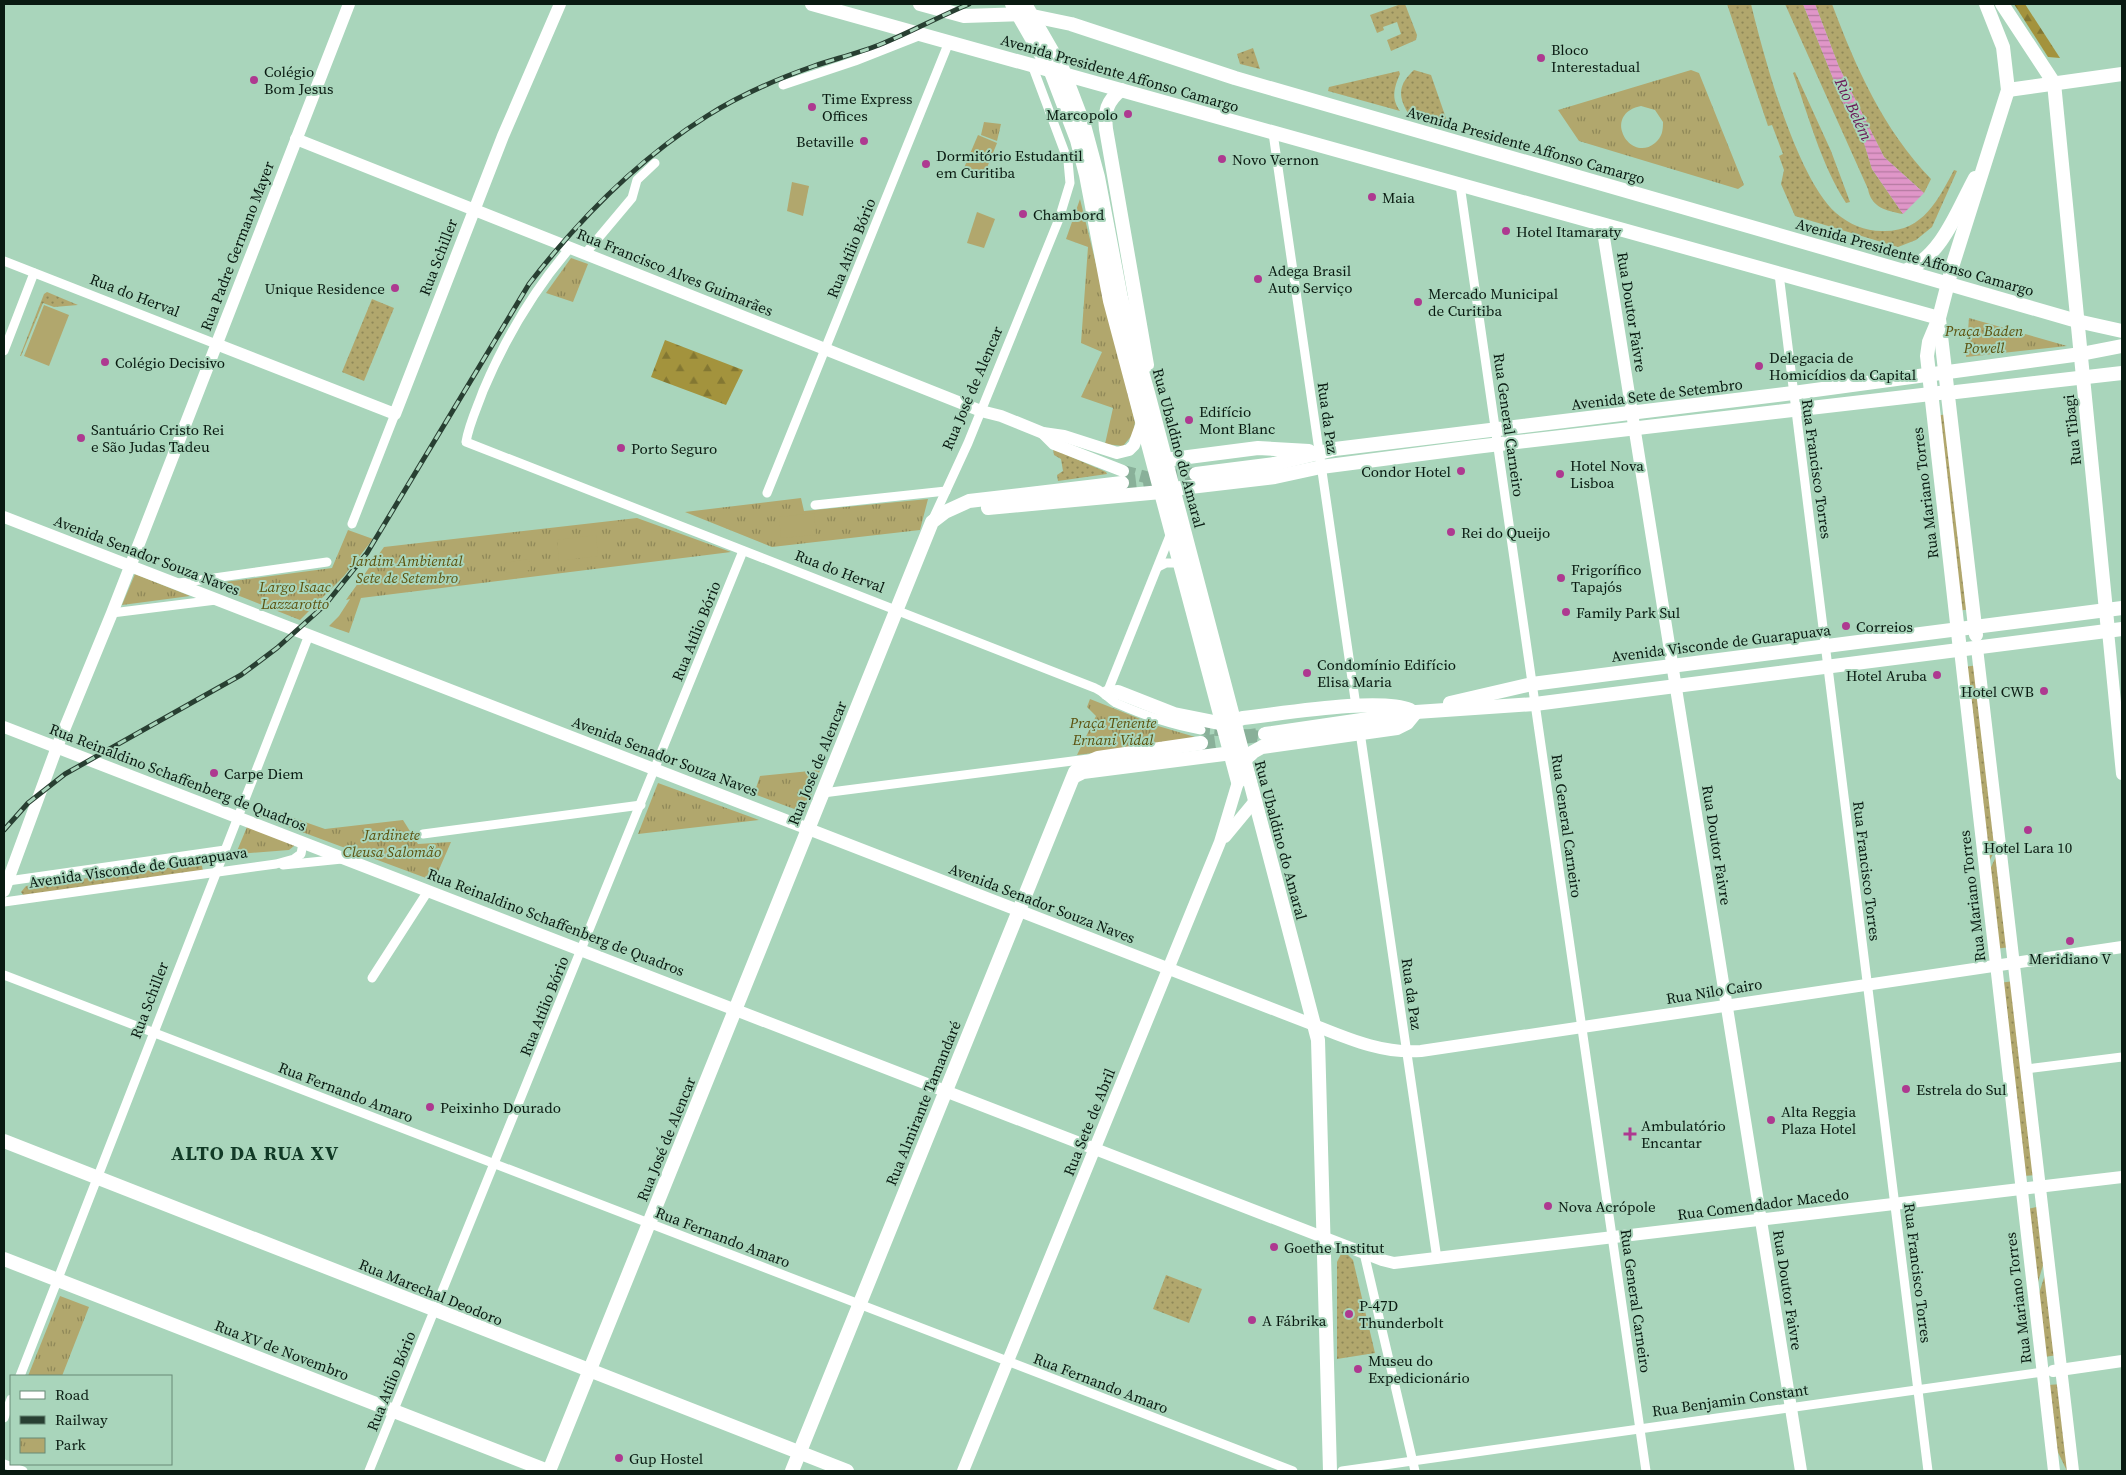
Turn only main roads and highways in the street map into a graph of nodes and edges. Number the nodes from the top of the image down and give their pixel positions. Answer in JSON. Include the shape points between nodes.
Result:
{"nodes":[{"id":1,"x":812,"y":4,"type":"edge"},
{"id":2,"x":920,"y":4,"type":"edge"},
{"id":3,"x":1012,"y":4,"type":"edge"},
{"id":4,"x":1025,"y":4,"type":"edge"},
{"id":5,"x":1986,"y":4,"type":"edge"},
{"id":6,"x":2002,"y":4,"type":"edge"},
{"id":7,"x":2122,"y":74,"type":"edge"},
{"id":8,"x":2054,"y":83,"type":"junction"},
{"id":9,"x":1121,"y":90,"type":"junction"},
{"id":10,"x":2008,"y":90,"type":"junction"},
{"id":11,"x":1989,"y":152,"type":"junction"},
{"id":12,"x":1102,"y":231,"type":"junction"},
{"id":13,"x":1905,"y":271,"type":"junction"},
{"id":14,"x":1948,"y":283,"type":"junction"},
{"id":15,"x":1939,"y":318,"type":"junction"},
{"id":16,"x":2078,"y":321,"type":"junction"},
{"id":17,"x":2122,"y":331,"type":"edge"},
{"id":18,"x":2122,"y":346,"type":"edge"},
{"id":19,"x":2081,"y":354,"type":"junction"},
{"id":20,"x":1945,"y":373,"type":"junction"},
{"id":21,"x":2122,"y":373,"type":"edge"},
{"id":22,"x":1928,"y":375,"type":"junction"},
{"id":23,"x":2083,"y":378,"type":"junction"},
{"id":24,"x":1952,"y":392,"type":"junction"},
{"id":25,"x":1148,"y":393,"type":"junction"},
{"id":26,"x":1930,"y":394,"type":"junction"},
{"id":27,"x":1319,"y":452,"type":"junction"},
{"id":28,"x":1165,"y":460,"type":"junction"},
{"id":29,"x":1196,"y":474,"type":"tunnel mouth"},
{"id":30,"x":1123,"y":477,"type":"tunnel mouth"},
{"id":31,"x":1167,"y":490,"type":"junction"},
{"id":32,"x":945,"y":512,"type":"junction"},
{"id":33,"x":2122,"y":608,"type":"edge"},
{"id":34,"x":2106,"y":610,"type":"junction"},
{"id":35,"x":2073,"y":614,"type":"junction"},
{"id":36,"x":1975,"y":627,"type":"junction"},
{"id":37,"x":1957,"y":629,"type":"junction"},
{"id":38,"x":2115,"y":630,"type":"edge"},
{"id":39,"x":2047,"y":638,"type":"junction"},
{"id":40,"x":1864,"y":641,"type":"junction"},
{"id":41,"x":1977,"y":648,"type":"junction"},
{"id":42,"x":1960,"y":650,"type":"junction"},
{"id":43,"x":1774,"y":652,"type":"junction"},
{"id":44,"x":1900,"y":658,"type":"junction"},
{"id":45,"x":1740,"y":678,"type":"junction"},
{"id":46,"x":1107,"y":693,"type":"road end"},
{"id":47,"x":1416,"y":712,"type":"junction"},
{"id":48,"x":1229,"y":723,"type":"junction"},
{"id":49,"x":1265,"y":734,"type":"tunnel mouth"},
{"id":50,"x":1201,"y":737,"type":"tunnel mouth"},
{"id":51,"x":1232,"y":753,"type":"junction"},
{"id":52,"x":1244,"y":761,"type":"junction"},
{"id":53,"x":1073,"y":776,"type":"junction"},
{"id":54,"x":1238,"y":782,"type":"road end"},
{"id":55,"x":4,"y":1142,"type":"edge"},
{"id":56,"x":4,"y":1259,"type":"edge"},
{"id":57,"x":590,"y":1372,"type":"junction"},
{"id":58,"x":799,"y":1452,"type":"junction"},
{"id":59,"x":549,"y":1471,"type":"edge"},
{"id":60,"x":792,"y":1471,"type":"edge"},
{"id":61,"x":847,"y":1471,"type":"edge"},
{"id":62,"x":1330,"y":1471,"type":"edge"}],
"edges":[{"from":1,"to":9,"type":"main road","name":"Avenida Presidente Affonso Camargo"},
{"from":2,"to":13,"type":"main road","name":"Avenida Presidente Affonso Camargo","via":[[964,16],[1023,14],[1071,24],[1235,78]]},
{"from":3,"to":12,"type":"main road","via":[[1042,54],[1070,119]]},
{"from":4,"to":12,"type":"main road","via":[[1074,97],[1095,164]]},
{"from":5,"to":10,"type":"main road","via":[[2001,42]]},
{"from":6,"to":8,"type":"main road"},
{"from":7,"to":8,"type":"main road"},
{"from":8,"to":10,"type":"main road"},
{"from":8,"to":16,"type":"main road","name":"Rua Tibagi"},
{"from":9,"to":15,"type":"main road","name":"Avenida Presidente Affonso Camargo"},
{"from":9,"to":25,"type":"main road","via":[[1108,103],[1106,129],[1147,364]]},
{"from":10,"to":11,"type":"main road","name":"Rua Mariano Torres"},
{"from":11,"to":13,"type":"main road","via":[[1934,251],[1923,262]]},
{"from":11,"to":14,"type":"main road","name":"Rua Mariano Torres"},
{"from":12,"to":25,"type":"main road","name":"Rua Ubaldino do Amaral"},
{"from":12,"to":31,"type":"main road","name":"Rua Ubaldino do Amaral","via":[[1112,309],[1143,420]]},
{"from":13,"to":14,"type":"main road","name":"Avenida Presidente Affonso Camargo"},
{"from":14,"to":15,"type":"main road","name":"Rua Mariano Torres"},
{"from":14,"to":16,"type":"main road","name":"Avenida Presidente Affonso Camargo"},
{"from":15,"to":20,"type":"main road","name":"Rua Mariano Torres"},
{"from":15,"to":22,"type":"main road","name":"Rua Mariano Torres","via":[[1929,342]]},
{"from":16,"to":17,"type":"main road","name":"Avenida Presidente Affonso Camargo"},
{"from":16,"to":19,"type":"main road","name":"Rua Tibagi"},
{"from":18,"to":19,"type":"main road","name":"Avenida Sete de Setembro"},
{"from":19,"to":20,"type":"main road","name":"Avenida Sete de Setembro"},
{"from":19,"to":23,"type":"main road","name":"Rua Tibagi"},
{"from":20,"to":22,"type":"main road","name":"Avenida Sete de Setembro"},
{"from":20,"to":24,"type":"main road","name":"Rua Mariano Torres"},
{"from":21,"to":23,"type":"main road","name":"Avenida Sete de Setembro"},
{"from":22,"to":26,"type":"main road","name":"Rua Mariano Torres"},
{"from":22,"to":27,"type":"main road","name":"Avenida Sete de Setembro"},
{"from":23,"to":24,"type":"main road","name":"Avenida Sete de Setembro"},
{"from":23,"to":34,"type":"main road","name":"Rua Tibagi"},
{"from":24,"to":26,"type":"main road","name":"Avenida Sete de Setembro"},
{"from":24,"to":36,"type":"main road","name":"Rua Mariano Torres"},
{"from":25,"to":28,"type":"main road","name":"Rua Ubaldino do Amaral"},
{"from":26,"to":31,"type":"main road","name":"Avenida Sete de Setembro","via":[[1322,467],[1275,477]]},
{"from":26,"to":37,"type":"main road","name":"Rua Mariano Torres"},
{"from":27,"to":28,"type":"main road","via":[[1258,448]]},
{"from":27,"to":29,"type":"main road","name":"Avenida Sete de Setembro","via":[[1274,464]]},
{"from":28,"to":31,"type":"main road","name":"Rua Ubaldino do Amaral"},
{"from":30,"to":32,"type":"main road","via":[[969,502]]},
{"from":31,"to":32,"type":"main road","name":"Avenida Sete de Setembro"},
{"from":31,"to":48,"type":"main road","name":"Rua Ubaldino do Amaral"},
{"from":31,"to":48,"type":"main road","name":"Rua Ubaldino do Amaral","via":[[1180,564]]},
{"from":32,"to":57,"type":"main road","name":"Rua José de Alencar","via":[[932,522]]},
{"from":33,"to":34,"type":"main road","name":"Avenida Visconde de Guarapuava"},
{"from":34,"to":35,"type":"main road","name":"Avenida Visconde de Guarapuava"},
{"from":34,"to":38,"type":"main road","name":"Rua Tibagi"},
{"from":35,"to":36,"type":"main road","name":"Avenida Visconde de Guarapuava"},
{"from":35,"to":39,"type":"main road"},
{"from":36,"to":37,"type":"main road","name":"Avenida Visconde de Guarapuava"},
{"from":36,"to":41,"type":"main road","name":"Rua Mariano Torres"},
{"from":37,"to":40,"type":"main road","name":"Avenida Visconde de Guarapuava"},
{"from":37,"to":42,"type":"main road","name":"Rua Mariano Torres"},
{"from":38,"to":39,"type":"main road","name":"Avenida Visconde de Guarapuava"},
{"from":39,"to":41,"type":"main road","name":"Avenida Visconde de Guarapuava"},
{"from":40,"to":43,"type":"main road","name":"Avenida Visconde de Guarapuava"},
{"from":40,"to":44,"type":"main road"},
{"from":41,"to":42,"type":"main road","name":"Avenida Visconde de Guarapuava"},
{"from":42,"to":44,"type":"main road","name":"Avenida Visconde de Guarapuava"},
{"from":43,"to":45,"type":"main road"},
{"from":43,"to":47,"type":"main road","name":"Avenida Visconde de Guarapuava","via":[[1532,684]]},
{"from":44,"to":45,"type":"main road","name":"Avenida Visconde de Guarapuava"},
{"from":45,"to":47,"type":"main road","name":"Avenida Visconde de Guarapuava","via":[[1535,704]]},
{"from":46,"to":48,"type":"main road","via":[[1118,692],[1174,714]]},
{"from":47,"to":48,"type":"main road","via":[[1391,705],[1356,706],[1243,718]]},
{"from":47,"to":49,"type":"main road","name":"Avenida Visconde de Guarapuava"},
{"from":47,"to":52,"type":"main road","via":[[1407,723],[1397,728],[1262,747]]},
{"from":48,"to":51,"type":"main road","name":"Rua Ubaldino do Amaral"},
{"from":48,"to":52,"type":"main road","name":"Rua Ubaldino do Amaral"},
{"from":50,"to":53,"type":"main road","via":[[1098,758],[1082,765]]},
{"from":51,"to":53,"type":"main road","via":[[1083,772]]},
{"from":51,"to":54,"type":"main road","name":"Rua Ubaldino do Amaral"},
{"from":52,"to":62,"type":"main road","name":"Rua Ubaldino do Amaral","via":[[1319,1047]]},
{"from":53,"to":58,"type":"main road","name":"Rua Almirante Tamandaré"},
{"from":55,"to":57,"type":"main road","name":"Rua Marechal Deodoro"},
{"from":56,"to":59,"type":"main road","name":"Rua XV de Novembro"},
{"from":57,"to":58,"type":"main road","name":"Rua Marechal Deodoro"},
{"from":57,"to":59,"type":"main road","name":"Rua José de Alencar"},
{"from":58,"to":60,"type":"main road","name":"Rua Almirante Tamandaré"},
{"from":58,"to":61,"type":"main road","name":"Rua Marechal Deodoro"}]}
